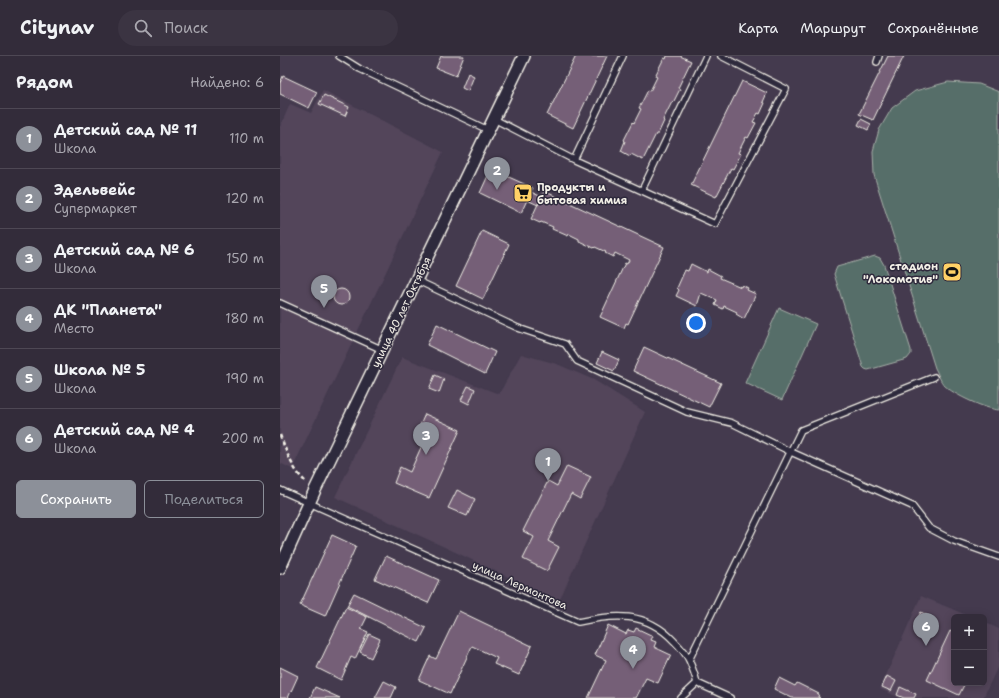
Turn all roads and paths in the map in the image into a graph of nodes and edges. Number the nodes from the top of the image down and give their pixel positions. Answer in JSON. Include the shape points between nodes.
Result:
{"nodes":[{"id":1,"x":339,"y":56,"type":"edge"},
{"id":2,"x":524,"y":56,"type":"edge"},
{"id":3,"x":623,"y":56,"type":"edge"},
{"id":4,"x":706,"y":56,"type":"edge"},
{"id":5,"x":721,"y":56,"type":"edge"},
{"id":6,"x":494,"y":119,"type":"junction"},
{"id":7,"x":488,"y":130,"type":"junction"},
{"id":8,"x":574,"y":160,"type":"junction"},
{"id":9,"x":642,"y":190,"type":"junction"},
{"id":10,"x":416,"y":280,"type":"junction"},
{"id":11,"x":280,"y":304,"type":"edge"},
{"id":12,"x":383,"y":350,"type":"junction"},
{"id":13,"x":934,"y":377,"type":"dead end"},
{"id":14,"x":280,"y":435,"type":"edge"},
{"id":15,"x":791,"y":452,"type":"junction"},
{"id":16,"x":280,"y":490,"type":"edge"},
{"id":17,"x":316,"y":490,"type":"junction"},
{"id":18,"x":309,"y":503,"type":"junction"},
{"id":19,"x":999,"y":557,"type":"edge"},
{"id":20,"x":280,"y":568,"type":"edge"},
{"id":21,"x":689,"y":660,"type":"junction"},
{"id":22,"x":697,"y":683,"type":"junction"},
{"id":23,"x":681,"y":698,"type":"edge"},
{"id":24,"x":730,"y":698,"type":"edge"}],
"edges":[{"from":1,"to":7,"type":"lane","via":[[360,69]]},
{"from":2,"to":6,"type":"street","name":"улица 40 лет Октября"},
{"from":3,"to":8,"type":"lane"},
{"from":4,"to":9,"type":"lane"},
{"from":5,"to":9,"type":"lane","via":[[786,89],[715,224]]},
{"from":6,"to":7,"type":"street","name":"улица 40 лет Октября"},
{"from":6,"to":8,"type":"lane"},
{"from":7,"to":10,"type":"street","name":"улица 40 лет Октября"},
{"from":8,"to":9,"type":"lane"},
{"from":10,"to":12,"type":"street","name":"улица 40 лет Октября"},
{"from":10,"to":15,"type":"lane","via":[[518,328],[565,344],[577,361],[687,412],[732,423]]},
{"from":11,"to":12,"type":"lane"},
{"from":12,"to":17,"type":"street","name":"улица 40 лет Октября"},
{"from":13,"to":15,"type":"lane","via":[[802,430]]},
{"from":14,"to":17,"type":"path","via":[[300,477]]},
{"from":15,"to":19,"type":"lane","via":[[912,506],[929,528],[954,541]]},
{"from":15,"to":21,"type":"lane"},
{"from":16,"to":18,"type":"lane","name":"улица Лермонтова"},
{"from":17,"to":18,"type":"street","name":"улица 40 лет Октября"},
{"from":18,"to":20,"type":"street","name":"улица 40 лет Октября"},
{"from":18,"to":21,"type":"lane","name":"улица Лермонтова","via":[[578,622],[624,616],[646,620],[666,632]]},
{"from":21,"to":22,"type":"lane","name":"улица Лермонтова"},
{"from":22,"to":23,"type":"lane"},
{"from":22,"to":24,"type":"lane"}]}
